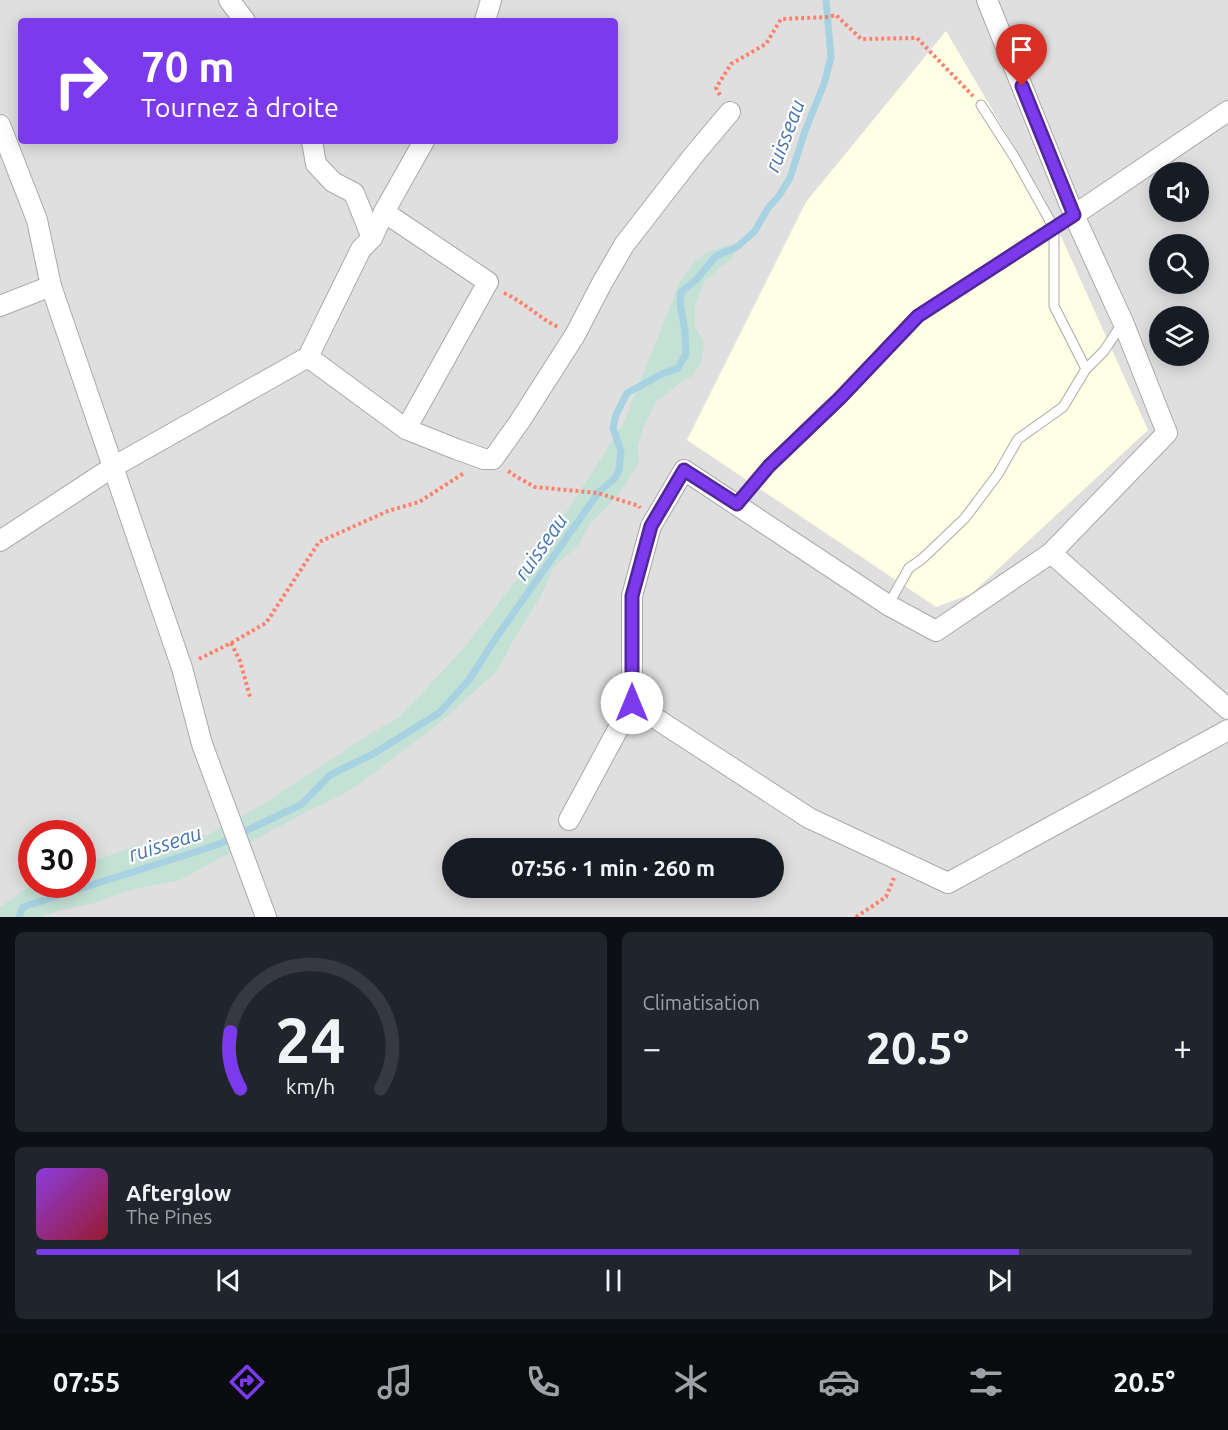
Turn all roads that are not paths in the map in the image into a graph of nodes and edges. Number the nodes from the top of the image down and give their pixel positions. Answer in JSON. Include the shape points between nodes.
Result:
{"nodes":[{"id":1,"x":229,"y":0,"type":"edge"},
{"id":2,"x":491,"y":0,"type":"edge"},
{"id":3,"x":987,"y":0,"type":"edge"},
{"id":4,"x":243,"y":18,"type":"edge"},
{"id":5,"x":486,"y":18,"type":"edge"},
{"id":6,"x":981,"y":105,"type":"road end"},
{"id":7,"x":1228,"y":111,"type":"edge"},
{"id":8,"x":730,"y":112,"type":"road end"},
{"id":9,"x":0,"y":125,"type":"edge"},
{"id":10,"x":313,"y":144,"type":"edge"},
{"id":11,"x":422,"y":144,"type":"edge"},
{"id":12,"x":384,"y":212,"type":"junction"},
{"id":13,"x":1074,"y":215,"type":"junction"},
{"id":14,"x":1054,"y":228,"type":"junction"},
{"id":15,"x":372,"y":237,"type":"junction"},
{"id":16,"x":51,"y":286,"type":"junction"},
{"id":17,"x":0,"y":306,"type":"edge"},
{"id":18,"x":1123,"y":322,"type":"junction"},
{"id":19,"x":308,"y":357,"type":"junction"},
{"id":20,"x":1086,"y":369,"type":"junction"},
{"id":21,"x":406,"y":429,"type":"junction"},
{"id":22,"x":114,"y":467,"type":"junction"},
{"id":23,"x":737,"y":504,"type":"junction"},
{"id":24,"x":0,"y":541,"type":"edge"},
{"id":25,"x":1051,"y":553,"type":"junction"},
{"id":26,"x":888,"y":605,"type":"junction"},
{"id":27,"x":632,"y":703,"type":"junction"},
{"id":28,"x":1228,"y":709,"type":"edge"},
{"id":29,"x":1228,"y":730,"type":"edge"},
{"id":30,"x":568,"y":820,"type":"dead end"},
{"id":31,"x":266,"y":917,"type":"edge"}],
"edges":[{"from":1,"to":4,"type":"street"},
{"from":2,"to":5,"type":"street"},
{"from":3,"to":13,"type":"street"},
{"from":6,"to":14,"type":"lane"},
{"from":7,"to":13,"type":"street"},
{"from":8,"to":21,"type":"street","via":[[624,245],[575,335],[520,421],[489,459]]},
{"from":9,"to":16,"type":"street","via":[[37,220]]},
{"from":10,"to":15,"type":"street","via":[[316,164],[333,182],[354,193]]},
{"from":11,"to":12,"type":"street"},
{"from":12,"to":15,"type":"street"},
{"from":12,"to":21,"type":"street","via":[[488,282]]},
{"from":13,"to":14,"type":"lane"},
{"from":13,"to":18,"type":"street"},
{"from":14,"to":20,"type":"lane","via":[[1054,306]]},
{"from":14,"to":23,"type":"lane","via":[[918,316],[769,466]]},
{"from":15,"to":19,"type":"street","via":[[361,249]]},
{"from":16,"to":17,"type":"street"},
{"from":16,"to":22,"type":"street"},
{"from":18,"to":20,"type":"lane","via":[[1104,351]]},
{"from":18,"to":25,"type":"street","via":[[1167,433]]},
{"from":19,"to":21,"type":"street"},
{"from":19,"to":22,"type":"street"},
{"from":20,"to":26,"type":"lane","via":[[1063,407],[1018,440],[965,518],[909,568]]},
{"from":22,"to":24,"type":"street"},
{"from":22,"to":31,"type":"street","via":[[182,668],[202,744]]},
{"from":23,"to":26,"type":"street"},
{"from":23,"to":27,"type":"street","via":[[684,470],[651,526],[632,596]]},
{"from":25,"to":26,"type":"street","via":[[936,631]]},
{"from":25,"to":28,"type":"street"},
{"from":27,"to":29,"type":"street","via":[[809,818],[948,883]]},
{"from":27,"to":30,"type":"street"}]}
